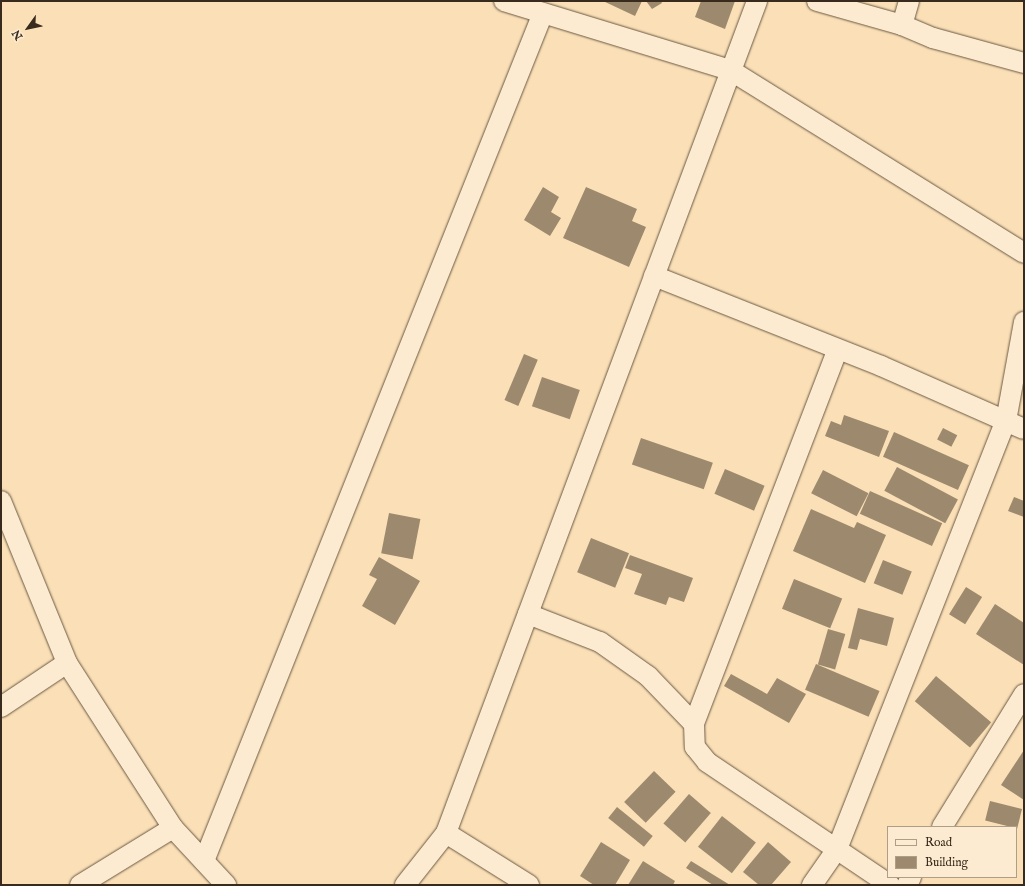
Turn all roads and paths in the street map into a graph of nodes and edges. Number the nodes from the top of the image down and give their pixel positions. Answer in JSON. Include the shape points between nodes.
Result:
{"nodes":[{"id":1,"x":504,"y":1,"type":"edge"},
{"id":2,"x":757,"y":1,"type":"edge"},
{"id":3,"x":817,"y":1,"type":"edge"},
{"id":4,"x":909,"y":1,"type":"edge"},
{"id":5,"x":543,"y":14,"type":"junction"},
{"id":6,"x":902,"y":26,"type":"junction"},
{"id":7,"x":1024,"y":63,"type":"edge"},
{"id":8,"x":730,"y":70,"type":"junction"},
{"id":9,"x":1024,"y":253,"type":"edge"},
{"id":10,"x":654,"y":276,"type":"junction"},
{"id":11,"x":1024,"y":322,"type":"edge"},
{"id":12,"x":837,"y":350,"type":"junction"},
{"id":13,"x":1006,"y":421,"type":"junction"},
{"id":14,"x":1024,"y":429,"type":"edge"},
{"id":15,"x":1,"y":501,"type":"edge"},
{"id":16,"x":528,"y":614,"type":"junction"},
{"id":17,"x":67,"y":663,"type":"junction"},
{"id":18,"x":1024,"y":694,"type":"edge"},
{"id":19,"x":1,"y":707,"type":"edge"},
{"id":20,"x":694,"y":724,"type":"junction"},
{"id":21,"x":943,"y":826,"type":"edge"},
{"id":22,"x":173,"y":828,"type":"junction"},
{"id":23,"x":446,"y":834,"type":"junction"},
{"id":24,"x":836,"y":849,"type":"junction"},
{"id":25,"x":204,"y":861,"type":"junction"},
{"id":26,"x":80,"y":885,"type":"edge"},
{"id":27,"x":226,"y":885,"type":"edge"},
{"id":28,"x":405,"y":885,"type":"edge"},
{"id":29,"x":529,"y":885,"type":"edge"},
{"id":30,"x":812,"y":885,"type":"edge"},
{"id":31,"x":890,"y":885,"type":"edge"}],
"edges":[{"from":1,"to":5,"type":"street"},
{"from":2,"to":8,"type":"street"},
{"from":3,"to":6,"type":"street"},
{"from":4,"to":6,"type":"street"},
{"from":5,"to":8,"type":"street"},
{"from":5,"to":25,"type":"street"},
{"from":6,"to":7,"type":"street","via":[[933,38]]},
{"from":8,"to":9,"type":"street"},
{"from":8,"to":10,"type":"street"},
{"from":10,"to":12,"type":"street"},
{"from":10,"to":16,"type":"street"},
{"from":11,"to":13,"type":"street"},
{"from":12,"to":13,"type":"street","via":[[881,366]]},
{"from":12,"to":20,"type":"street"},
{"from":13,"to":14,"type":"street"},
{"from":13,"to":24,"type":"street"},
{"from":15,"to":17,"type":"street"},
{"from":16,"to":20,"type":"street","via":[[600,642],[648,676]]},
{"from":16,"to":23,"type":"street"},
{"from":17,"to":19,"type":"street"},
{"from":17,"to":22,"type":"street"},
{"from":18,"to":21,"type":"street"},
{"from":20,"to":24,"type":"street","via":[[695,747],[707,762]]},
{"from":22,"to":25,"type":"street"},
{"from":22,"to":26,"type":"street"},
{"from":23,"to":28,"type":"street"},
{"from":23,"to":29,"type":"street"},
{"from":24,"to":30,"type":"street"},
{"from":24,"to":31,"type":"street"},
{"from":25,"to":27,"type":"street"}]}
